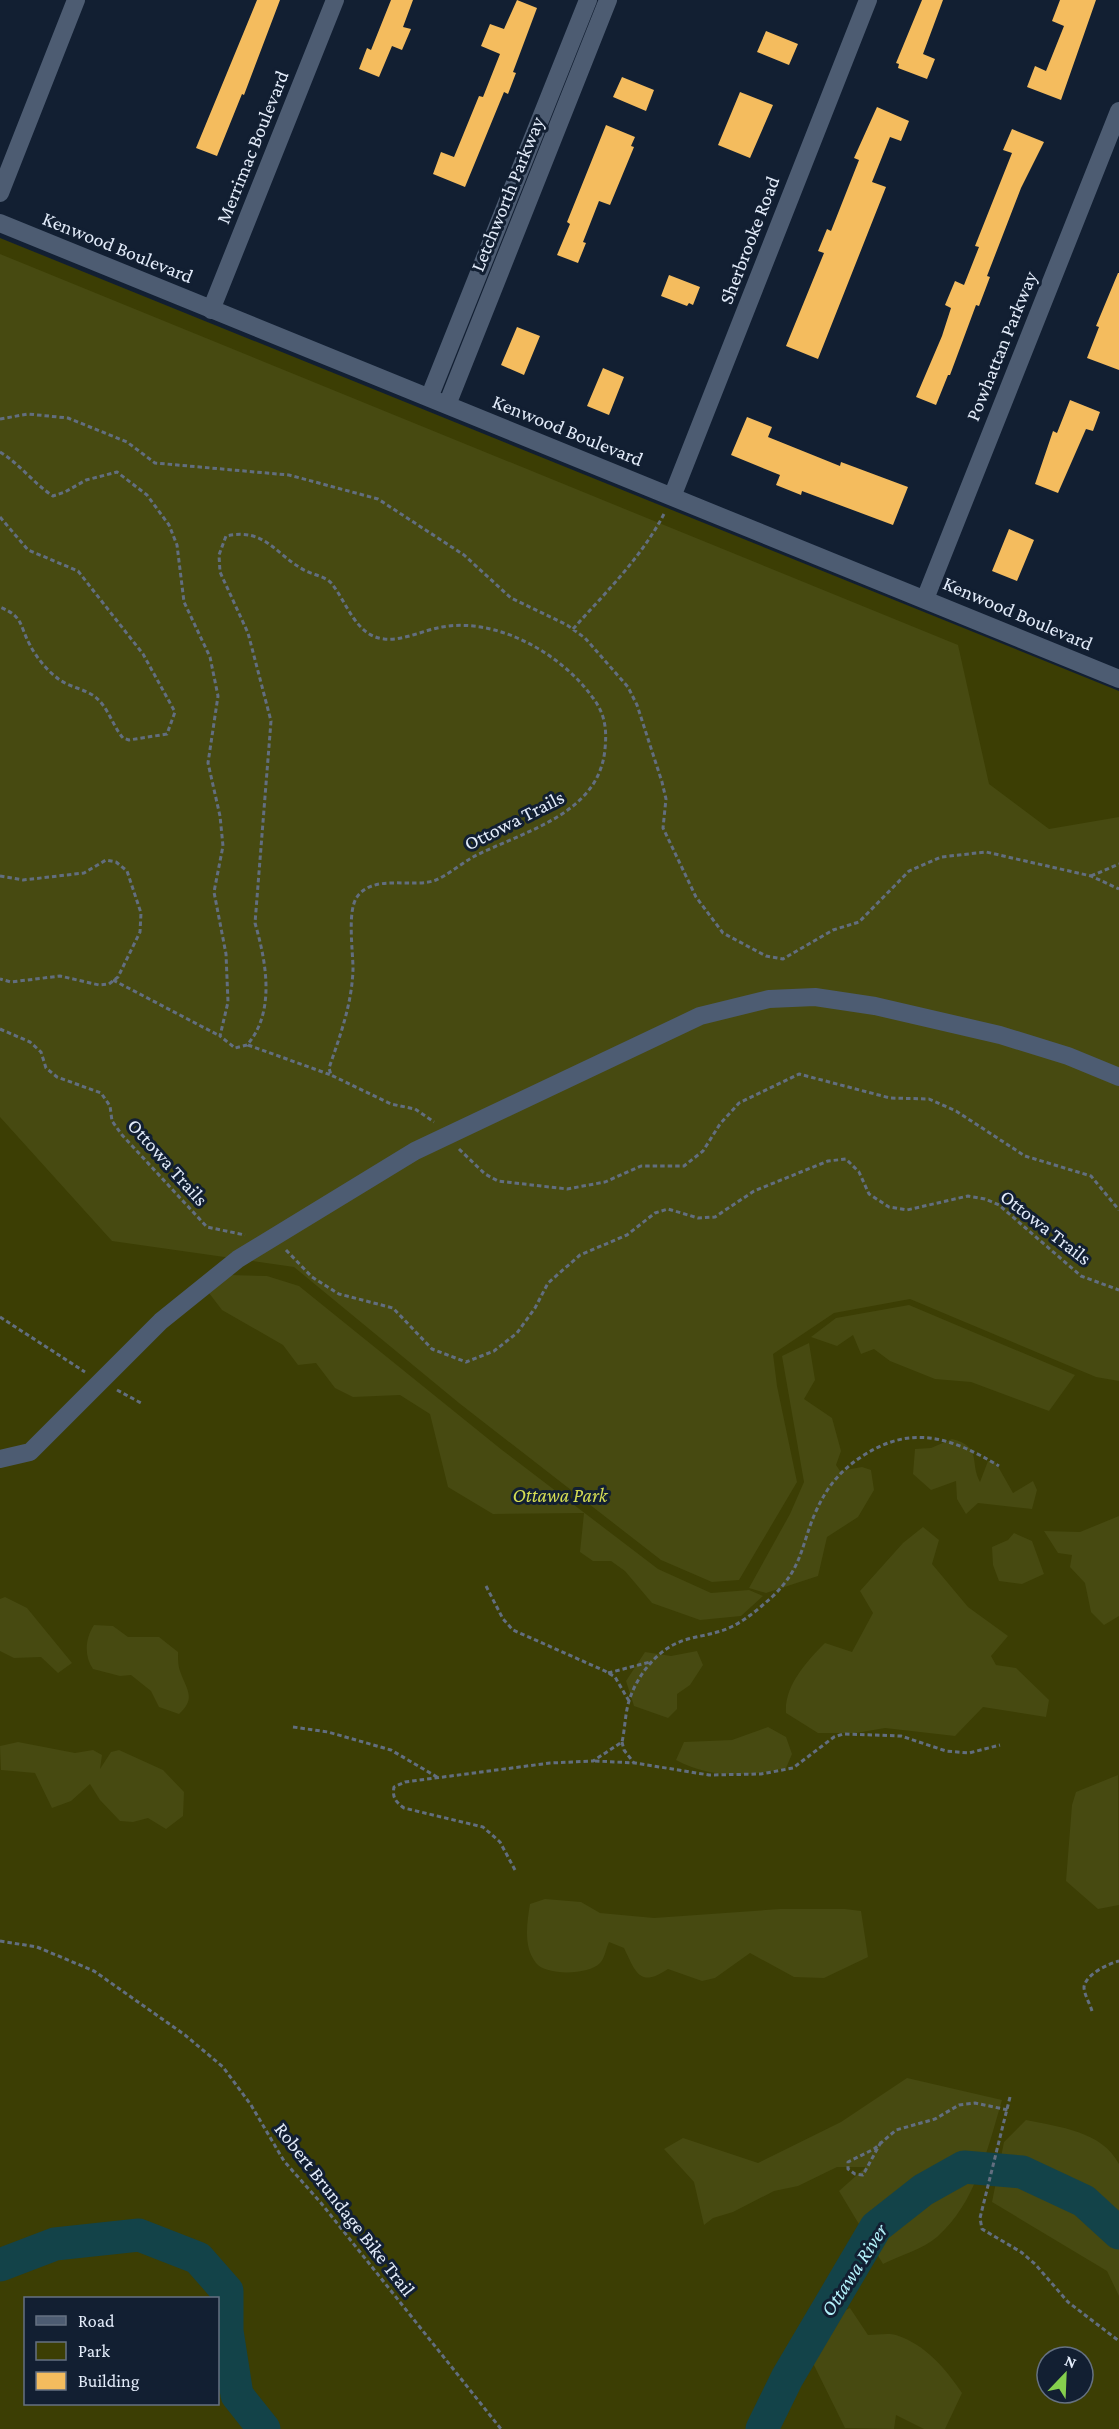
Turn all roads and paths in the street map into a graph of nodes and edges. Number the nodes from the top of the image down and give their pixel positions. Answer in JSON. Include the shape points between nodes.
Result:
{"nodes":[{"id":1,"x":76,"y":0,"type":"edge"},
{"id":2,"x":335,"y":0,"type":"edge"},
{"id":3,"x":588,"y":0,"type":"edge"},
{"id":4,"x":608,"y":0,"type":"edge"},
{"id":5,"x":868,"y":0,"type":"edge"},
{"id":6,"x":1119,"y":111,"type":"edge"},
{"id":7,"x":0,"y":193,"type":"edge"},
{"id":8,"x":0,"y":223,"type":"edge"},
{"id":9,"x":211,"y":310,"type":"junction"},
{"id":10,"x":429,"y":398,"type":"junction"},
{"id":11,"x":447,"y":405,"type":"junction"},
{"id":12,"x":0,"y":419,"type":"edge"},
{"id":13,"x":0,"y":452,"type":"edge"},
{"id":14,"x":672,"y":497,"type":"junction"},
{"id":15,"x":0,"y":517,"type":"edge"},
{"id":16,"x":925,"y":599,"type":"junction"},
{"id":17,"x":0,"y":607,"type":"edge"},
{"id":18,"x":573,"y":630,"type":"junction"},
{"id":19,"x":1119,"y":680,"type":"edge"},
{"id":20,"x":1119,"y":864,"type":"edge"},
{"id":21,"x":0,"y":876,"type":"edge"},
{"id":22,"x":1091,"y":876,"type":"junction"},
{"id":23,"x":1119,"y":889,"type":"edge"},
{"id":24,"x":0,"y":979,"type":"edge"},
{"id":25,"x":113,"y":980,"type":"junction"},
{"id":26,"x":0,"y":1029,"type":"edge"},
{"id":27,"x":220,"y":1035,"type":"junction"},
{"id":28,"x":247,"y":1045,"type":"junction"},
{"id":29,"x":331,"y":1075,"type":"junction"},
{"id":30,"x":1119,"y":1077,"type":"edge"},
{"id":31,"x":447,"y":1136,"type":"junction"},
{"id":32,"x":1119,"y":1210,"type":"edge"},
{"id":33,"x":270,"y":1239,"type":"junction"},
{"id":34,"x":1119,"y":1290,"type":"edge"},
{"id":35,"x":0,"y":1317,"type":"edge"},
{"id":36,"x":101,"y":1382,"type":"junction"},
{"id":37,"x":141,"y":1404,"type":"dead end"},
{"id":38,"x":0,"y":1459,"type":"edge"},
{"id":39,"x":999,"y":1466,"type":"dead end"},
{"id":40,"x":486,"y":1586,"type":"dead end"},
{"id":41,"x":652,"y":1662,"type":"junction"},
{"id":42,"x":608,"y":1673,"type":"junction"},
{"id":43,"x":629,"y":1701,"type":"junction"},
{"id":44,"x":293,"y":1727,"type":"dead end"},
{"id":45,"x":622,"y":1742,"type":"junction"},
{"id":46,"x":1000,"y":1745,"type":"dead end"},
{"id":47,"x":593,"y":1761,"type":"junction"},
{"id":48,"x":635,"y":1763,"type":"junction"},
{"id":49,"x":438,"y":1778,"type":"junction"},
{"id":50,"x":515,"y":1870,"type":"dead end"},
{"id":51,"x":0,"y":1941,"type":"edge"},
{"id":52,"x":1119,"y":1960,"type":"edge"},
{"id":53,"x":1092,"y":2011,"type":"dead end"},
{"id":54,"x":1010,"y":2097,"type":"dead end"},
{"id":55,"x":1008,"y":2110,"type":"junction"},
{"id":56,"x":881,"y":2142,"type":"junction"},
{"id":57,"x":1119,"y":2341,"type":"edge"},
{"id":58,"x":501,"y":2429,"type":"edge"}],
"edges":[{"from":1,"to":7,"type":"street"},
{"from":2,"to":9,"type":"street","name":"Merrimac Boulevard"},
{"from":3,"to":10,"type":"street","name":"Letchworth Parkway"},
{"from":4,"to":11,"type":"street","name":"Letchworth Parkway"},
{"from":5,"to":14,"type":"street","name":"Sherbrooke Road"},
{"from":6,"to":16,"type":"street","name":"Powhattan Parkway"},
{"from":8,"to":9,"type":"street","name":"Kenwood Boulevard"},
{"from":9,"to":10,"type":"street","name":"Kenwood Boulevard"},
{"from":10,"to":11,"type":"street","name":"Kenwood Boulevard"},
{"from":11,"to":14,"type":"street","name":"Kenwood Boulevard"},
{"from":12,"to":18,"type":"path","via":[[28,414],[68,418],[127,442],[155,463],[289,476],[378,499],[464,555],[511,598]]},
{"from":13,"to":27,"type":"path","via":[[53,495],[117,472],[147,495],[169,525],[177,545],[184,602],[210,657],[218,696],[208,763],[223,846],[213,892],[226,954],[228,1002]]},
{"from":14,"to":16,"type":"street","name":"Kenwood Boulevard"},
{"from":14,"to":18,"type":"path","via":[[647,543]]},
{"from":15,"to":17,"type":"path","via":[[28,550],[78,571],[110,610],[169,697],[175,712],[167,734],[123,738],[102,704],[59,680],[29,644],[22,622],[13,612]]},
{"from":16,"to":19,"type":"street","name":"Kenwood Boulevard"},
{"from":18,"to":22,"type":"path","via":[[600,653],[628,687],[662,782],[666,799],[663,828],[696,897],[723,933],[766,956],[783,958],[832,930],[859,922],[909,871],[941,857],[986,852]]},
{"from":20,"to":22,"type":"path"},
{"from":21,"to":25,"type":"path","via":[[23,880],[84,873],[106,860],[127,871],[141,914],[140,932]]},
{"from":22,"to":23,"type":"path"},
{"from":24,"to":25,"type":"path","via":[[11,982],[60,976],[99,985]]},
{"from":25,"to":27,"type":"path"},
{"from":26,"to":33,"type":"path","name":"Ottowa Trails","via":[[30,1042],[41,1052],[46,1068],[57,1077],[100,1093],[123,1135],[207,1227]]},
{"from":27,"to":28,"type":"path","via":[[235,1048]]},
{"from":28,"to":29,"type":"path"},
{"from":28,"to":29,"type":"path","name":"Ottowa Trails","via":[[264,1017],[266,993],[255,923],[271,722],[248,633],[220,572],[221,545],[226,536],[242,532],[270,543],[304,570],[331,582],[358,624],[384,639],[443,626],[474,627],[516,636],[556,658],[593,697],[607,728],[599,775],[576,806],[472,857],[436,880],[383,884],[357,896],[352,909],[353,974],[329,1068]]},
{"from":29,"to":31,"type":"path","via":[[391,1104],[415,1109],[431,1118]]},
{"from":30,"to":31,"type":"street","via":[[1000,1035],[875,1006],[815,997],[769,999],[700,1016]]},
{"from":31,"to":32,"type":"path","via":[[477,1167],[498,1181],[567,1190],[591,1186],[641,1166],[684,1166],[703,1151],[739,1103],[799,1074],[890,1098],[929,1099],[956,1111],[1025,1156],[1091,1176]]},
{"from":31,"to":33,"type":"street","via":[[415,1151]]},
{"from":33,"to":34,"type":"path","name":"Ottowa Trails","via":[[312,1277],[339,1294],[393,1308],[432,1349],[466,1362],[494,1351],[517,1333],[548,1283],[580,1256],[627,1235],[655,1213],[668,1209],[699,1218],[715,1217],[754,1191],[828,1161],[846,1159],[860,1172],[869,1194],[889,1207],[908,1210],[968,1196],[999,1205],[1081,1276]]},
{"from":33,"to":36,"type":"street","via":[[238,1259],[161,1321]]},
{"from":35,"to":36,"type":"path"},
{"from":36,"to":37,"type":"path"},
{"from":36,"to":38,"type":"street","via":[[30,1452]]},
{"from":39,"to":41,"type":"path","via":[[960,1446],[920,1437],[890,1440],[844,1469],[825,1494],[799,1562],[774,1596],[733,1626],[671,1645]]},
{"from":40,"to":42,"type":"path","via":[[503,1619],[513,1629]]},
{"from":41,"to":42,"type":"path"},
{"from":41,"to":43,"type":"path"},
{"from":42,"to":43,"type":"path"},
{"from":43,"to":45,"type":"path"},
{"from":44,"to":49,"type":"path","via":[[328,1732],[391,1750]]},
{"from":45,"to":47,"type":"path"},
{"from":45,"to":48,"type":"path"},
{"from":46,"to":48,"type":"path","via":[[969,1753],[946,1751],[901,1736],[864,1733],[834,1737],[793,1768],[761,1774],[709,1775]]},
{"from":47,"to":48,"type":"path"},
{"from":47,"to":49,"type":"path"},
{"from":49,"to":50,"type":"path","via":[[405,1782],[394,1787],[392,1794],[404,1808],[483,1827],[500,1842]]},
{"from":51,"to":58,"type":"path","name":"Robert Brundage Bike Trail","via":[[37,1947],[94,1971],[223,2067],[284,2161]]},
{"from":52,"to":53,"type":"path","via":[[1086,1981],[1084,1989]]},
{"from":54,"to":55,"type":"path"},
{"from":55,"to":56,"type":"path","via":[[975,2103],[959,2105],[936,2119],[896,2130]]},
{"from":55,"to":57,"type":"path","via":[[988,2180],[980,2218],[982,2229],[1022,2253],[1068,2302]]},
{"from":56,"to":56,"type":"path","via":[[848,2162],[848,2169],[863,2175]]}]}
